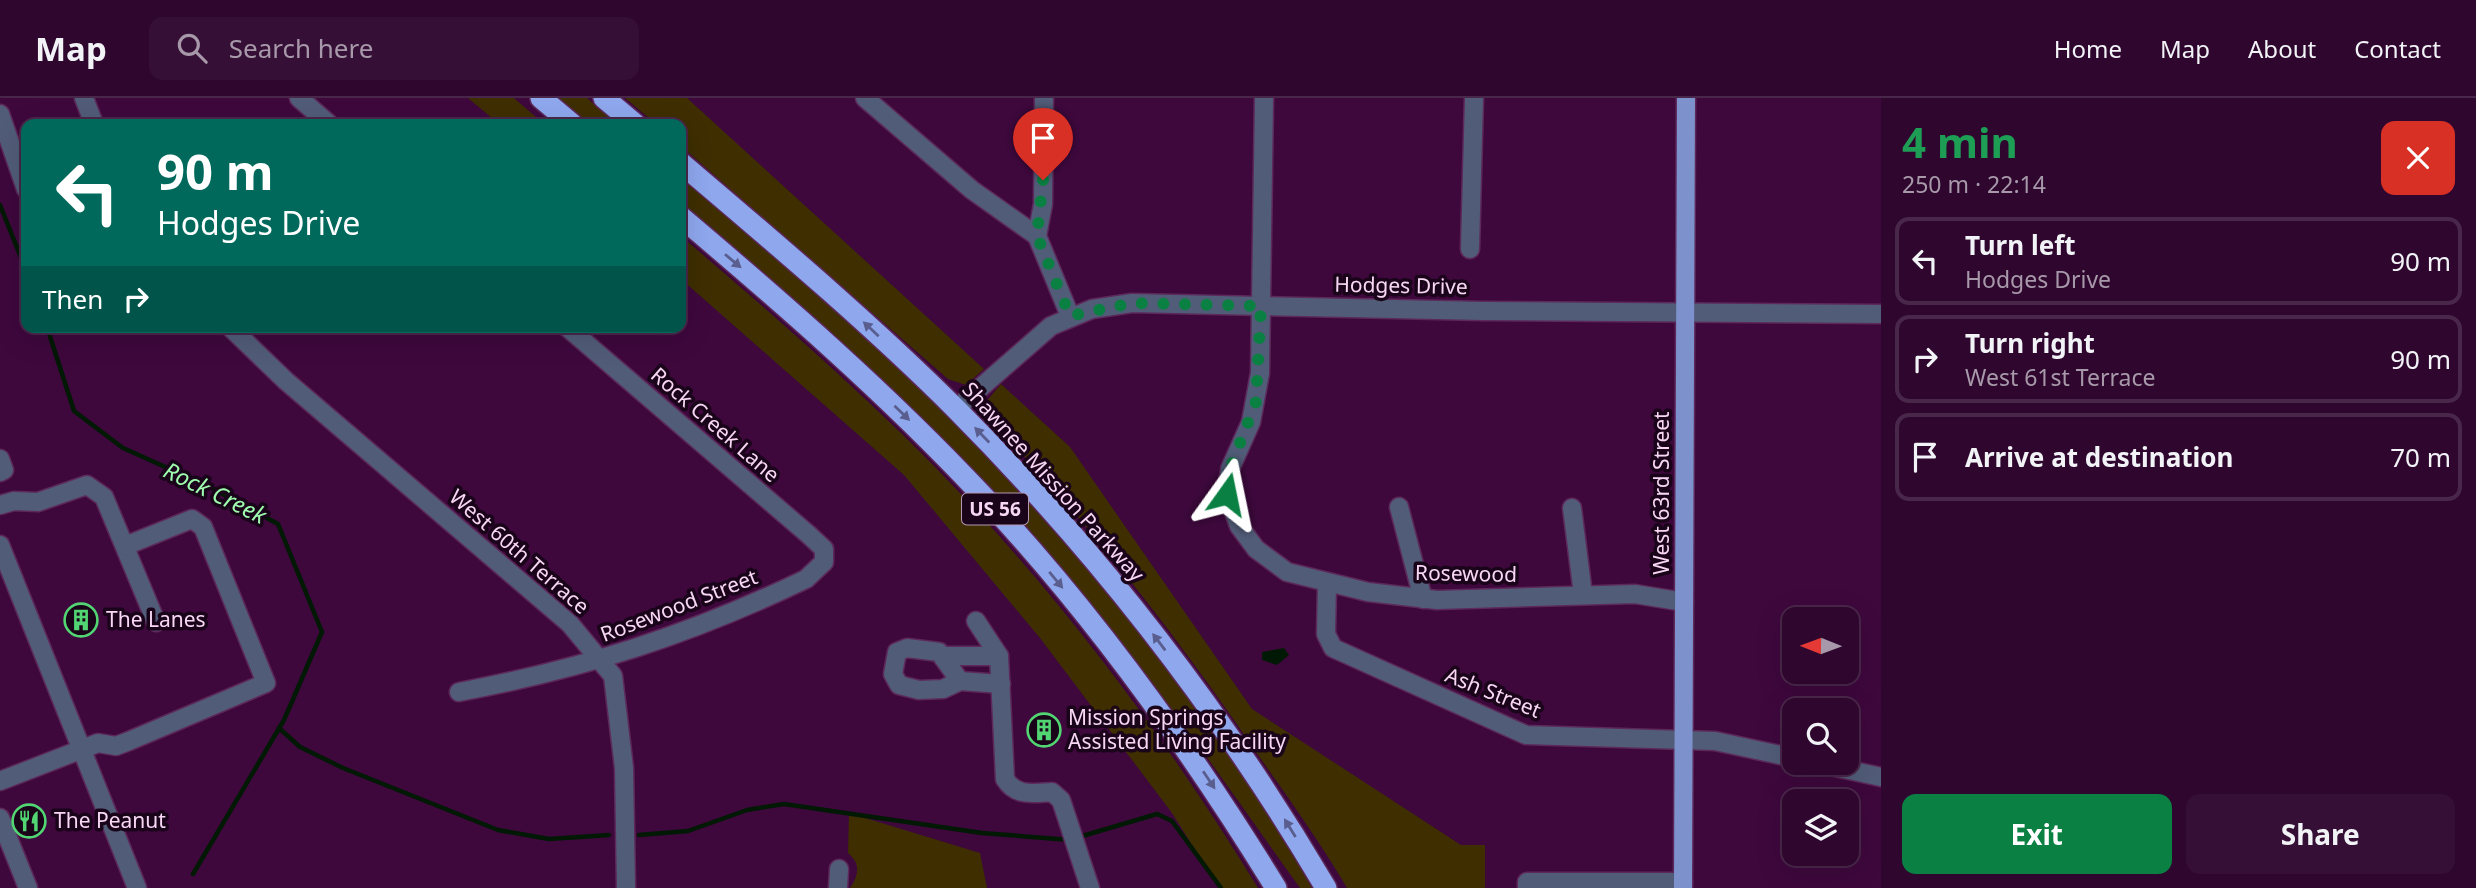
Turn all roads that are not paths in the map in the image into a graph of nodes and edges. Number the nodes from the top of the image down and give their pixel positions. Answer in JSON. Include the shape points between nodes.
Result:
{"nodes":[{"id":1,"x":84,"y":98,"type":"edge"},
{"id":2,"x":299,"y":98,"type":"edge"},
{"id":3,"x":541,"y":98,"type":"edge"},
{"id":4,"x":604,"y":98,"type":"edge"},
{"id":5,"x":865,"y":98,"type":"edge"},
{"id":6,"x":1044,"y":98,"type":"edge"},
{"id":7,"x":1265,"y":98,"type":"edge"},
{"id":8,"x":1474,"y":98,"type":"edge"},
{"id":9,"x":1686,"y":98,"type":"edge"},
{"id":10,"x":0,"y":114,"type":"edge"},
{"id":11,"x":92,"y":119,"type":"edge"},
{"id":12,"x":323,"y":119,"type":"edge"},
{"id":13,"x":566,"y":119,"type":"edge"},
{"id":14,"x":629,"y":119,"type":"edge"},
{"id":15,"x":686,"y":167,"type":"edge"},
{"id":16,"x":21,"y":175,"type":"edge"},
{"id":17,"x":686,"y":221,"type":"edge"},
{"id":18,"x":1037,"y":236,"type":"junction"},
{"id":19,"x":1471,"y":249,"type":"dead end"},
{"id":20,"x":1261,"y":306,"type":"junction"},
{"id":21,"x":1685,"y":313,"type":"junction"},
{"id":22,"x":1881,"y":314,"type":"edge"},
{"id":23,"x":1070,"y":316,"type":"junction"},
{"id":24,"x":236,"y":333,"type":"edge"},
{"id":25,"x":573,"y":333,"type":"edge"},
{"id":26,"x":956,"y":409,"type":"junction"},
{"id":27,"x":0,"y":459,"type":"edge"},
{"id":28,"x":0,"y":472,"type":"edge"},
{"id":29,"x":0,"y":505,"type":"edge"},
{"id":30,"x":1399,"y":508,"type":"dead end"},
{"id":31,"x":1572,"y":508,"type":"dead end"},
{"id":32,"x":0,"y":545,"type":"edge"},
{"id":33,"x":125,"y":546,"type":"junction"},
{"id":34,"x":824,"y":562,"type":"joint"},
{"id":35,"x":1327,"y":583,"type":"junction"},
{"id":36,"x":1583,"y":594,"type":"junction"},
{"id":37,"x":1423,"y":598,"type":"junction"},
{"id":38,"x":1684,"y":602,"type":"junction"},
{"id":39,"x":976,"y":621,"type":"dead end"},
{"id":40,"x":156,"y":622,"type":"dead end"},
{"id":41,"x":943,"y":656,"type":"junction"},
{"id":42,"x":999,"y":656,"type":"junction"},
{"id":43,"x":602,"y":660,"type":"junction"},
{"id":44,"x":960,"y":681,"type":"junction"},
{"id":45,"x":1001,"y":684,"type":"junction"},
{"id":46,"x":459,"y":692,"type":"dead end"},
{"id":47,"x":1684,"y":739,"type":"junction"},
{"id":48,"x":83,"y":748,"type":"junction"},
{"id":49,"x":1782,"y":755,"type":"edge"},
{"id":50,"x":1859,"y":772,"type":"edge"},
{"id":51,"x":1881,"y":777,"type":"edge"},
{"id":52,"x":0,"y":780,"type":"edge"},
{"id":53,"x":0,"y":818,"type":"edge"},
{"id":54,"x":839,"y":869,"type":"dead end"},
{"id":55,"x":1683,"y":885,"type":"edge"},
{"id":56,"x":28,"y":888,"type":"edge"},
{"id":57,"x":137,"y":888,"type":"edge"},
{"id":58,"x":626,"y":888,"type":"edge"},
{"id":59,"x":838,"y":888,"type":"edge"},
{"id":60,"x":1090,"y":888,"type":"edge"},
{"id":61,"x":1276,"y":888,"type":"edge"},
{"id":62,"x":1326,"y":888,"type":"edge"},
{"id":63,"x":1527,"y":888,"type":"edge"}],
"edges":[{"from":1,"to":11,"type":"street"},
{"from":2,"to":12,"type":"street"},
{"from":3,"to":13,"type":"highway"},
{"from":4,"to":14,"type":"highway"},
{"from":5,"to":18,"type":"street","via":[[972,190]]},
{"from":6,"to":18,"type":"street","via":[[1043,204]]},
{"from":7,"to":20,"type":"street","name":"Rosewood"},
{"from":8,"to":19,"type":"street"},
{"from":9,"to":21,"type":"main road","name":"West 63rd Street"},
{"from":10,"to":16,"type":"street"},
{"from":26,"to":15,"type":"highway","name":"Shawnee Mission Parkway","number":"US 56","one_way":true,"via":[[821,282]]},
{"from":17,"to":61,"type":"highway","number":"US 56","one_way":true,"via":[[867,380],[983,496],[1154,703],[1209,780]]},
{"from":18,"to":23,"type":"street"},
{"from":20,"to":21,"type":"street","name":"Hodges Drive"},
{"from":20,"to":23,"type":"street","name":"Hodges Drive","via":[[1132,303]]},
{"from":20,"to":35,"type":"street","name":"Rosewood","via":[[1256,402],[1230,469],[1227,494],[1239,526],[1256,549],[1287,572]]},
{"from":21,"to":22,"type":"street","name":"Hodges Drive"},
{"from":21,"to":38,"type":"main road","name":"West 63rd Street"},
{"from":23,"to":26,"type":"street","name":"Hodges Drive","via":[[1035,337]]},
{"from":24,"to":43,"type":"street","name":"West 60th Terrace","via":[[570,624]]},
{"from":25,"to":34,"type":"street","name":"Rock Creek Lane","via":[[817,542],[824,549]]},
{"from":62,"to":26,"type":"highway","name":"Shawnee Mission Parkway","number":"US 56","one_way":true,"via":[[1232,741],[1128,600]]},
{"from":27,"to":28,"type":"street","via":[[4,470]]},
{"from":29,"to":33,"type":"street","via":[[38,502],[87,485],[104,497]]},
{"from":30,"to":37,"type":"street"},
{"from":31,"to":36,"type":"street"},
{"from":32,"to":48,"type":"street"},
{"from":33,"to":40,"type":"street"},
{"from":33,"to":48,"type":"street","via":[[192,519],[203,527],[265,682],[116,746],[98,743]]},
{"from":34,"to":43,"type":"street","name":"Rosewood Street","via":[[806,579],[775,594],[655,644]]},
{"from":35,"to":37,"type":"street","name":"Rosewood"},
{"from":35,"to":47,"type":"street","name":"Ash Street","via":[[1326,634],[1333,648],[1513,730],[1548,737]]},
{"from":36,"to":37,"type":"street","name":"Rosewood","via":[[1490,600]]},
{"from":36,"to":38,"type":"street","name":"Rosewood","via":[[1635,594]]},
{"from":38,"to":47,"type":"main road","name":"West 63rd Street"},
{"from":39,"to":42,"type":"street"},
{"from":41,"to":42,"type":"street"},
{"from":41,"to":44,"type":"street"},
{"from":41,"to":44,"type":"street","via":[[907,648],[897,652],[893,674],[899,685],[919,690],[943,689]]},
{"from":42,"to":45,"type":"street"},
{"from":43,"to":46,"type":"street","name":"Rosewood Street"},
{"from":43,"to":58,"type":"street","name":"West 60th Terrace","via":[[613,676],[623,757]]},
{"from":44,"to":45,"type":"street"},
{"from":45,"to":60,"type":"street","via":[[1005,779],[1010,788],[1024,794],[1052,792],[1061,800]]},
{"from":47,"to":49,"type":"street","name":"Ash Street"},
{"from":47,"to":55,"type":"main road","name":"West 63rd Street"},
{"from":48,"to":52,"type":"street"},
{"from":48,"to":57,"type":"street"},
{"from":50,"to":51,"type":"street"},
{"from":53,"to":56,"type":"street"},
{"from":54,"to":59,"type":"street"},
{"from":55,"to":63,"type":"street","via":[[1527,882]]}]}
